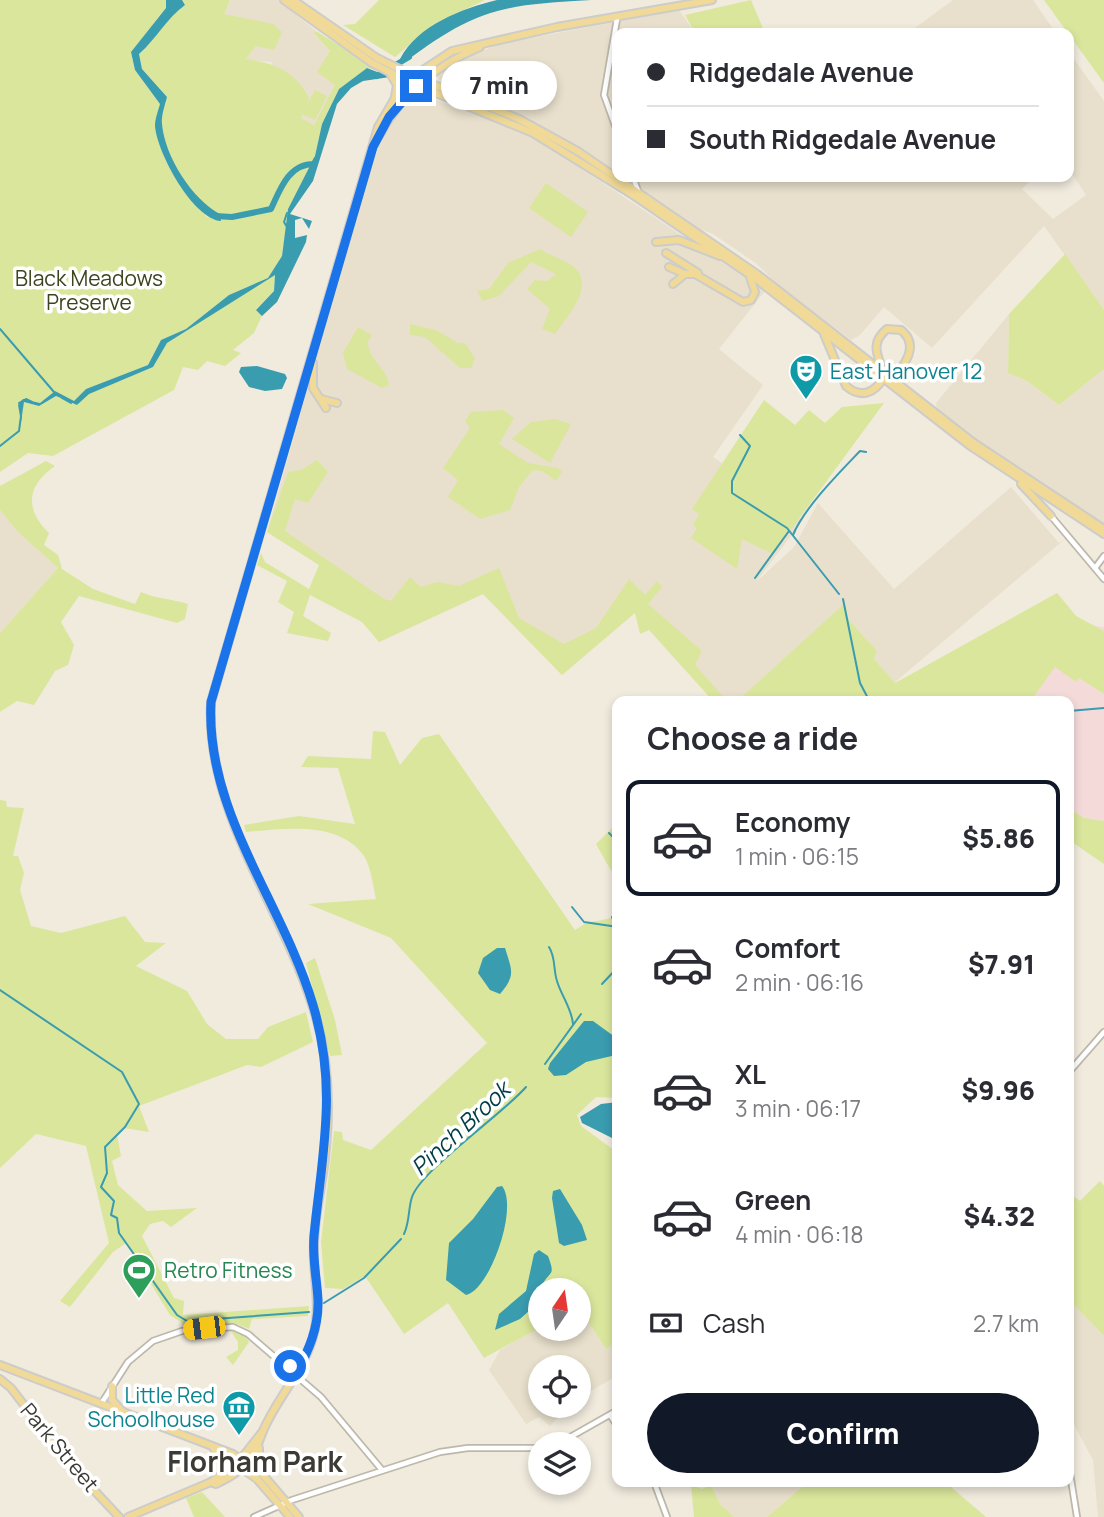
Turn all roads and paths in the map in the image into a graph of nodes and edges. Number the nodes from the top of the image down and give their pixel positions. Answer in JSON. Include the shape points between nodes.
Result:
{"nodes":[{"id":1,"x":284,"y":0,"type":"edge"},
{"id":2,"x":293,"y":0,"type":"edge"},
{"id":3,"x":712,"y":0,"type":"edge"},
{"id":4,"x":691,"y":2,"type":"edge"},
{"id":5,"x":617,"y":19,"type":"junction"},
{"id":6,"x":615,"y":28,"type":"edge"},
{"id":7,"x":492,"y":42,"type":"junction"},
{"id":8,"x":612,"y":49,"type":"edge"},
{"id":9,"x":375,"y":61,"type":"junction"},
{"id":10,"x":438,"y":68,"type":"junction"},
{"id":11,"x":398,"y":79,"type":"junction"},
{"id":12,"x":411,"y":79,"type":"junction"},
{"id":13,"x":419,"y":83,"type":"junction"},
{"id":14,"x":450,"y":91,"type":"junction"},
{"id":15,"x":394,"y":98,"type":"junction"},
{"id":16,"x":612,"y":118,"type":"edge"},
{"id":17,"x":373,"y":147,"type":"junction"},
{"id":18,"x":612,"y":176,"type":"edge"},
{"id":19,"x":620,"y":182,"type":"edge"},
{"id":20,"x":636,"y":182,"type":"edge"},
{"id":21,"x":643,"y":197,"type":"junction"},
{"id":22,"x":679,"y":240,"type":"junction"},
{"id":23,"x":656,"y":242,"type":"dead end"},
{"id":24,"x":724,"y":257,"type":"junction"},
{"id":25,"x":669,"y":267,"type":"dead end"},
{"id":26,"x":685,"y":274,"type":"junction"},
{"id":27,"x":748,"y":274,"type":"junction"},
{"id":28,"x":710,"y":283,"type":"junction"},
{"id":29,"x":673,"y":284,"type":"dead end"},
{"id":30,"x":823,"y":332,"type":"junction"},
{"id":31,"x":318,"y":334,"type":"junction"},
{"id":32,"x":887,"y":379,"type":"junction"},
{"id":33,"x":321,"y":399,"type":"junction"},
{"id":34,"x":337,"y":403,"type":"dead end"},
{"id":35,"x":326,"y":408,"type":"dead end"},
{"id":36,"x":1013,"y":475,"type":"junction"},
{"id":37,"x":1051,"y":516,"type":"joint"},
{"id":38,"x":1104,"y":532,"type":"edge"},
{"id":39,"x":1104,"y":556,"type":"edge"},
{"id":40,"x":1095,"y":568,"type":"junction"},
{"id":41,"x":1104,"y":579,"type":"edge"},
{"id":42,"x":1104,"y":1032,"type":"edge"},
{"id":43,"x":1074,"y":1066,"type":"edge"},
{"id":44,"x":309,"y":1349,"type":"junction"},
{"id":45,"x":0,"y":1365,"type":"edge"},
{"id":46,"x":285,"y":1366,"type":"junction"},
{"id":47,"x":16,"y":1372,"type":"junction"},
{"id":48,"x":296,"y":1375,"type":"junction"},
{"id":49,"x":3,"y":1380,"type":"edge"},
{"id":50,"x":113,"y":1386,"type":"junction"},
{"id":51,"x":100,"y":1405,"type":"junction"},
{"id":52,"x":124,"y":1414,"type":"junction"},
{"id":53,"x":610,"y":1415,"type":"joint"},
{"id":54,"x":612,"y":1418,"type":"edge"},
{"id":55,"x":263,"y":1431,"type":"junction"},
{"id":56,"x":580,"y":1432,"type":"edge"},
{"id":57,"x":259,"y":1443,"type":"junction"},
{"id":58,"x":212,"y":1448,"type":"junction"},
{"id":59,"x":528,"y":1448,"type":"edge"},
{"id":60,"x":219,"y":1453,"type":"junction"},
{"id":61,"x":242,"y":1463,"type":"junction"},
{"id":62,"x":382,"y":1470,"type":"junction"},
{"id":63,"x":221,"y":1475,"type":"junction"},
{"id":64,"x":266,"y":1479,"type":"junction"},
{"id":65,"x":211,"y":1482,"type":"junction"},
{"id":66,"x":655,"y":1487,"type":"edge"},
{"id":67,"x":1072,"y":1487,"type":"edge"},
{"id":68,"x":283,"y":1504,"type":"junction"},
{"id":69,"x":119,"y":1517,"type":"edge"},
{"id":70,"x":128,"y":1517,"type":"edge"},
{"id":71,"x":254,"y":1517,"type":"edge"},
{"id":72,"x":290,"y":1517,"type":"edge"},
{"id":73,"x":299,"y":1517,"type":"edge"},
{"id":74,"x":667,"y":1517,"type":"edge"},
{"id":75,"x":1077,"y":1517,"type":"edge"}],
"edges":[{"from":1,"to":9,"type":"main road"},
{"from":2,"to":9,"type":"main road"},
{"from":3,"to":4,"type":"main road"},
{"from":4,"to":5,"type":"main road"},
{"from":5,"to":6,"type":"street"},
{"from":5,"to":7,"type":"main road"},
{"from":7,"to":10,"type":"main road"},
{"from":7,"to":12,"type":"main road","via":[[453,51]]},
{"from":8,"to":16,"type":"street","via":[[604,96]]},
{"from":9,"to":11,"type":"main road"},
{"from":9,"to":12,"type":"main road","via":[[407,73]]},
{"from":10,"to":13,"type":"main road"},
{"from":10,"to":14,"type":"main road","via":[[434,78]]},
{"from":11,"to":12,"type":"main road"},
{"from":11,"to":15,"type":"main road"},
{"from":12,"to":13,"type":"main road"},
{"from":12,"to":15,"type":"main road"},
{"from":13,"to":14,"type":"main road"},
{"from":13,"to":17,"type":"main road","via":[[389,117]]},
{"from":13,"to":24,"type":"main road","via":[[544,139]]},
{"from":14,"to":18,"type":"main road","via":[[545,132]]},
{"from":15,"to":17,"type":"main road"},
{"from":17,"to":31,"type":"main road"},
{"from":19,"to":21,"type":"main road"},
{"from":20,"to":21,"type":"street"},
{"from":21,"to":32,"type":"main road","via":[[753,271]]},
{"from":22,"to":23,"type":"main road"},
{"from":22,"to":24,"type":"main road"},
{"from":22,"to":28,"type":"main road","via":[[667,243],[665,251]]},
{"from":24,"to":27,"type":"main road"},
{"from":25,"to":26,"type":"main road"},
{"from":26,"to":28,"type":"main road"},
{"from":26,"to":29,"type":"main road"},
{"from":27,"to":28,"type":"main road","via":[[755,292],[746,302]]},
{"from":27,"to":30,"type":"main road"},
{"from":30,"to":32,"type":"main road"},
{"from":30,"to":32,"type":"main road","via":[[850,390],[869,393]]},
{"from":31,"to":33,"type":"main road","via":[[311,377]]},
{"from":31,"to":44,"type":"main road","via":[[214,685],[210,717],[229,810],[300,967],[318,1023],[325,1066],[326,1143],[314,1243],[318,1311]]},
{"from":32,"to":32,"type":"main road","via":[[876,356],[877,342],[887,329],[901,330],[910,351]]},
{"from":32,"to":36,"type":"main road"},
{"from":32,"to":38,"type":"main road"},
{"from":33,"to":34,"type":"main road"},
{"from":33,"to":35,"type":"main road"},
{"from":36,"to":37,"type":"main road"},
{"from":36,"to":38,"type":"main road"},
{"from":37,"to":40,"type":"street"},
{"from":39,"to":40,"type":"street"},
{"from":40,"to":41,"type":"street"},
{"from":42,"to":43,"type":"street"},
{"from":44,"to":46,"type":"street","via":[[296,1364]]},
{"from":44,"to":48,"type":"main road"},
{"from":45,"to":47,"type":"main road"},
{"from":46,"to":48,"type":"street"},
{"from":46,"to":50,"type":"street","via":[[242,1331],[211,1327],[153,1341],[133,1356]]},
{"from":47,"to":49,"type":"main road"},
{"from":47,"to":51,"type":"main road"},
{"from":48,"to":55,"type":"main road"},
{"from":48,"to":62,"type":"street","via":[[325,1401]]},
{"from":49,"to":69,"type":"main road","name":"Park Street"},
{"from":50,"to":51,"type":"street"},
{"from":50,"to":52,"type":"main road","via":[[112,1400]]},
{"from":51,"to":52,"type":"main road"},
{"from":52,"to":58,"type":"main road"},
{"from":53,"to":54,"type":"street"},
{"from":53,"to":56,"type":"street"},
{"from":55,"to":57,"type":"main road"},
{"from":55,"to":61,"type":"main road"},
{"from":57,"to":61,"type":"main road"},
{"from":57,"to":64,"type":"main road","via":[[259,1463]]},
{"from":58,"to":60,"type":"main road"},
{"from":58,"to":61,"type":"main road","via":[[221,1448]]},
{"from":59,"to":62,"type":"street","via":[[459,1448]]},
{"from":60,"to":61,"type":"main road"},
{"from":60,"to":63,"type":"main road","via":[[226,1465]]},
{"from":61,"to":63,"type":"main road"},
{"from":61,"to":64,"type":"main road"},
{"from":61,"to":65,"type":"main road","via":[[224,1480]]},
{"from":61,"to":68,"type":"main road"},
{"from":62,"to":68,"type":"street"},
{"from":63,"to":65,"type":"main road"},
{"from":64,"to":68,"type":"main road"},
{"from":65,"to":70,"type":"main road"},
{"from":66,"to":74,"type":"street"},
{"from":67,"to":75,"type":"street"},
{"from":68,"to":71,"type":"street"},
{"from":68,"to":72,"type":"main road"},
{"from":68,"to":73,"type":"main road"}]}
